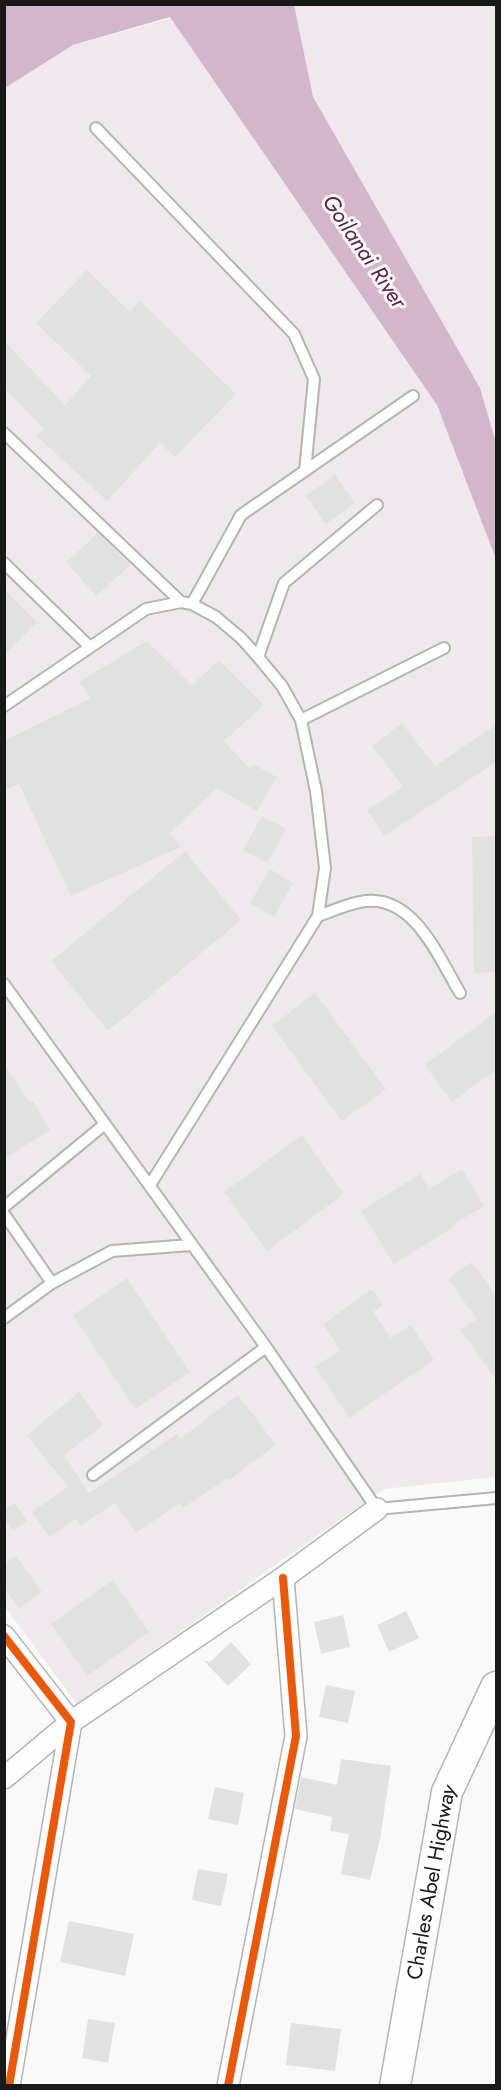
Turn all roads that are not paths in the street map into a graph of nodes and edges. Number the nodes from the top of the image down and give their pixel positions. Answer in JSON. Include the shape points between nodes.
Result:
{"nodes":[{"id":1,"x":96,"y":128,"type":"dead end"},
{"id":2,"x":412,"y":396,"type":"dead end"},
{"id":3,"x":4,"y":432,"type":"edge"},
{"id":4,"x":305,"y":471,"type":"junction"},
{"id":5,"x":377,"y":505,"type":"dead end"},
{"id":6,"x":4,"y":563,"type":"edge"},
{"id":7,"x":186,"y":603,"type":"junction"},
{"id":8,"x":90,"y":647,"type":"junction"},
{"id":9,"x":444,"y":648,"type":"dead end"},
{"id":10,"x":258,"y":657,"type":"junction"},
{"id":11,"x":4,"y":706,"type":"edge"},
{"id":12,"x":301,"y":720,"type":"junction"},
{"id":13,"x":318,"y":916,"type":"junction"},
{"id":14,"x":4,"y":984,"type":"edge"},
{"id":15,"x":460,"y":993,"type":"dead end"},
{"id":16,"x":105,"y":1124,"type":"junction"},
{"id":17,"x":150,"y":1185,"type":"junction"},
{"id":18,"x":4,"y":1207,"type":"edge"},
{"id":19,"x":4,"y":1214,"type":"edge"},
{"id":20,"x":191,"y":1245,"type":"junction"},
{"id":21,"x":52,"y":1283,"type":"junction"},
{"id":22,"x":4,"y":1318,"type":"edge"},
{"id":23,"x":266,"y":1347,"type":"junction"},
{"id":24,"x":93,"y":1475,"type":"dead end"},
{"id":25,"x":496,"y":1498,"type":"edge"},
{"id":26,"x":377,"y":1509,"type":"junction"},
{"id":27,"x":283,"y":1578,"type":"junction"},
{"id":28,"x":4,"y":1636,"type":"edge"},
{"id":29,"x":496,"y":1687,"type":"edge"},
{"id":30,"x":71,"y":1722,"type":"junction"},
{"id":31,"x":4,"y":1778,"type":"edge"},
{"id":32,"x":9,"y":2085,"type":"edge"},
{"id":33,"x":228,"y":2085,"type":"edge"},
{"id":34,"x":395,"y":2085,"type":"edge"}],
"edges":[{"from":1,"to":4,"type":"lane","via":[[294,334],[314,379]]},
{"from":2,"to":4,"type":"lane"},
{"from":3,"to":7,"type":"lane"},
{"from":4,"to":7,"type":"lane","via":[[241,515]]},
{"from":5,"to":10,"type":"lane","via":[[284,583]]},
{"from":6,"to":8,"type":"lane"},
{"from":7,"to":8,"type":"lane","via":[[146,609]]},
{"from":7,"to":10,"type":"lane","via":[[216,617]]},
{"from":8,"to":11,"type":"lane"},
{"from":9,"to":12,"type":"lane"},
{"from":10,"to":12,"type":"lane","via":[[282,686]]},
{"from":12,"to":13,"type":"lane","via":[[316,791],[325,868]]},
{"from":13,"to":15,"type":"lane","via":[[366,901],[393,904],[421,928]]},
{"from":13,"to":17,"type":"lane"},
{"from":14,"to":16,"type":"lane"},
{"from":16,"to":17,"type":"lane"},
{"from":16,"to":18,"type":"lane"},
{"from":17,"to":20,"type":"lane"},
{"from":19,"to":21,"type":"lane"},
{"from":20,"to":21,"type":"lane","via":[[112,1251]]},
{"from":20,"to":23,"type":"lane"},
{"from":21,"to":22,"type":"lane"},
{"from":23,"to":24,"type":"lane"},
{"from":23,"to":26,"type":"lane"},
{"from":25,"to":26,"type":"lane"},
{"from":26,"to":27,"type":"street"},
{"from":27,"to":30,"type":"street"},
{"from":27,"to":33,"type":"street","via":[[296,1736]]},
{"from":28,"to":30,"type":"street"},
{"from":29,"to":34,"type":"main road","name":"Charles Abel Highway","via":[[447,1792]]},
{"from":30,"to":31,"type":"street"},
{"from":30,"to":32,"type":"street"}]}
